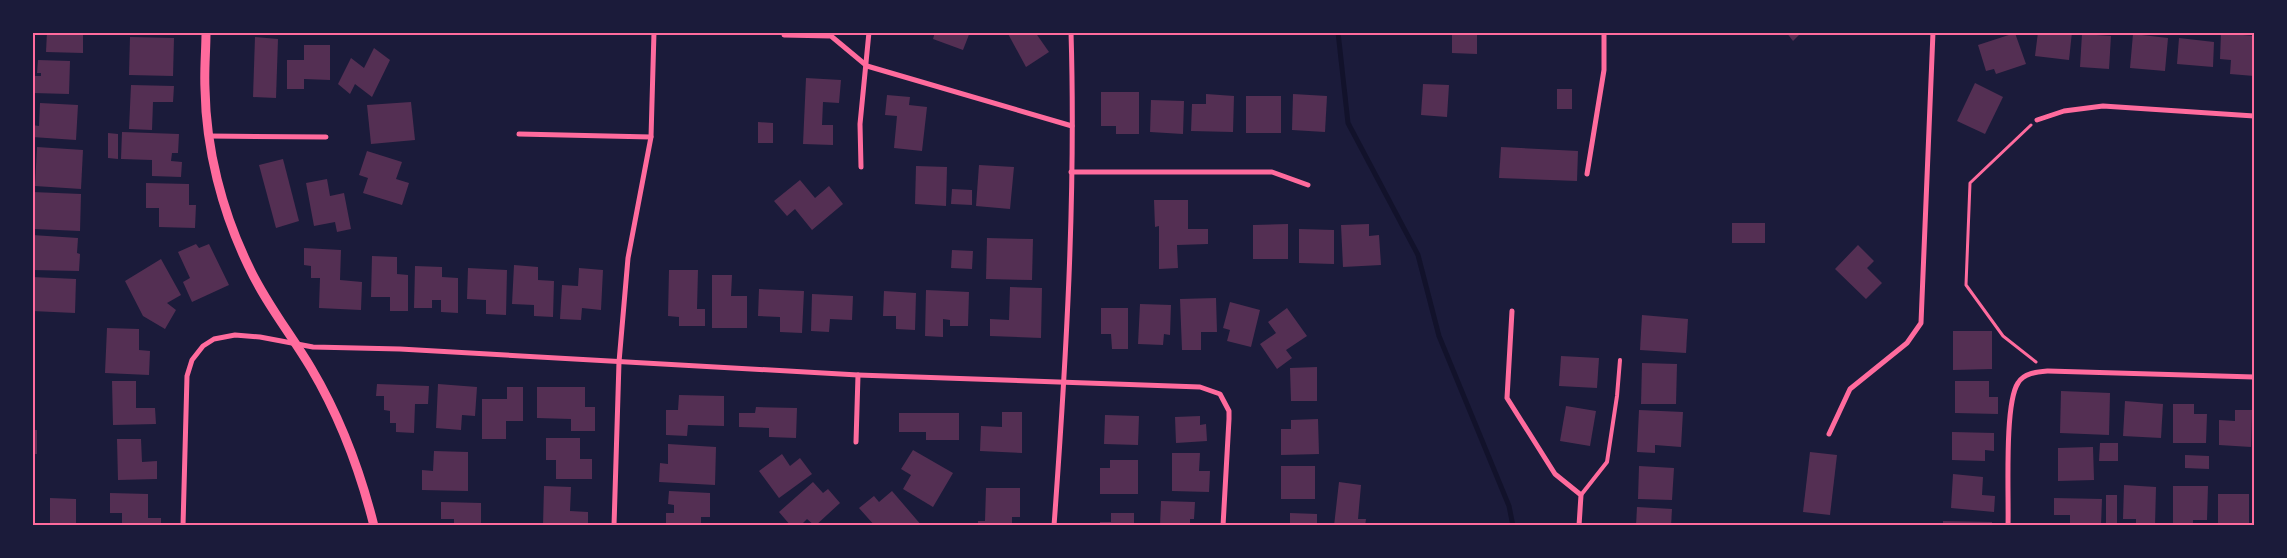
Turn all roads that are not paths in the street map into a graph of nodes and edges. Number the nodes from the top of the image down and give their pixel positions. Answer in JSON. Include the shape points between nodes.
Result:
{"nodes":[{"id":1,"x":206,"y":32,"type":"edge"},
{"id":2,"x":654,"y":32,"type":"edge"},
{"id":3,"x":869,"y":32,"type":"edge"},
{"id":4,"x":1071,"y":32,"type":"edge"},
{"id":5,"x":1604,"y":32,"type":"edge"},
{"id":6,"x":1933,"y":32,"type":"edge"},
{"id":7,"x":784,"y":34,"type":"dead end"},
{"id":8,"x":867,"y":66,"type":"junction"},
{"id":9,"x":2254,"y":116,"type":"edge"},
{"id":10,"x":2037,"y":120,"type":"road end"},
{"id":11,"x":1072,"y":126,"type":"junction"},
{"id":12,"x":519,"y":134,"type":"dead end"},
{"id":13,"x":209,"y":136,"type":"junction"},
{"id":14,"x":326,"y":137,"type":"dead end"},
{"id":15,"x":651,"y":137,"type":"junction"},
{"id":16,"x":861,"y":168,"type":"dead end"},
{"id":17,"x":1071,"y":172,"type":"junction"},
{"id":18,"x":1587,"y":174,"type":"dead end"},
{"id":19,"x":1308,"y":185,"type":"dead end"},
{"id":20,"x":1512,"y":311,"type":"dead end"},
{"id":21,"x":297,"y":345,"type":"junction"},
{"id":22,"x":1620,"y":360,"type":"dead end"},
{"id":23,"x":619,"y":362,"type":"junction"},
{"id":24,"x":858,"y":375,"type":"junction"},
{"id":25,"x":2254,"y":377,"type":"edge"},
{"id":26,"x":1065,"y":381,"type":"junction"},
{"id":27,"x":1829,"y":434,"type":"dead end"},
{"id":28,"x":856,"y":442,"type":"dead end"},
{"id":29,"x":1581,"y":495,"type":"junction"},
{"id":30,"x":183,"y":526,"type":"edge"},
{"id":31,"x":374,"y":526,"type":"edge"},
{"id":32,"x":614,"y":526,"type":"edge"},
{"id":33,"x":1054,"y":526,"type":"edge"},
{"id":34,"x":1223,"y":526,"type":"edge"},
{"id":35,"x":1579,"y":526,"type":"edge"},
{"id":36,"x":2008,"y":526,"type":"edge"}],
"edges":[{"from":1,"to":13,"type":"street","via":[[205,90]]},
{"from":2,"to":15,"type":"street"},
{"from":3,"to":8,"type":"street"},
{"from":4,"to":11,"type":"street"},
{"from":5,"to":18,"type":"street","via":[[1604,70]]},
{"from":6,"to":27,"type":"street","via":[[1921,323],[1907,343],[1850,388]]},
{"from":7,"to":8,"type":"street","via":[[831,36]]},
{"from":8,"to":11,"type":"street"},
{"from":8,"to":16,"type":"street","via":[[860,124]]},
{"from":9,"to":10,"type":"street","via":[[2103,106],[2073,109]]},
{"from":11,"to":17,"type":"street"},
{"from":12,"to":15,"type":"street"},
{"from":13,"to":14,"type":"street"},
{"from":13,"to":21,"type":"street","via":[[225,203],[247,264]]},
{"from":15,"to":23,"type":"street","via":[[628,258]]},
{"from":17,"to":19,"type":"street","via":[[1272,172]]},
{"from":17,"to":26,"type":"street"},
{"from":20,"to":29,"type":"street","via":[[1507,398],[1555,474]]},
{"from":21,"to":23,"type":"street"},
{"from":21,"to":30,"type":"street","via":[[235,335],[214,339],[192,360],[187,381]]},
{"from":21,"to":31,"type":"street","via":[[344,431],[364,486]]},
{"from":22,"to":29,"type":"lane","via":[[1607,462]]},
{"from":23,"to":24,"type":"street"},
{"from":23,"to":32,"type":"street"},
{"from":24,"to":26,"type":"street"},
{"from":24,"to":28,"type":"street"},
{"from":25,"to":36,"type":"street","via":[[2048,371],[2022,378],[2012,398]]},
{"from":26,"to":33,"type":"street"},
{"from":26,"to":34,"type":"street","via":[[1200,387],[1220,394],[1229,411]]},
{"from":29,"to":35,"type":"street"}]}
